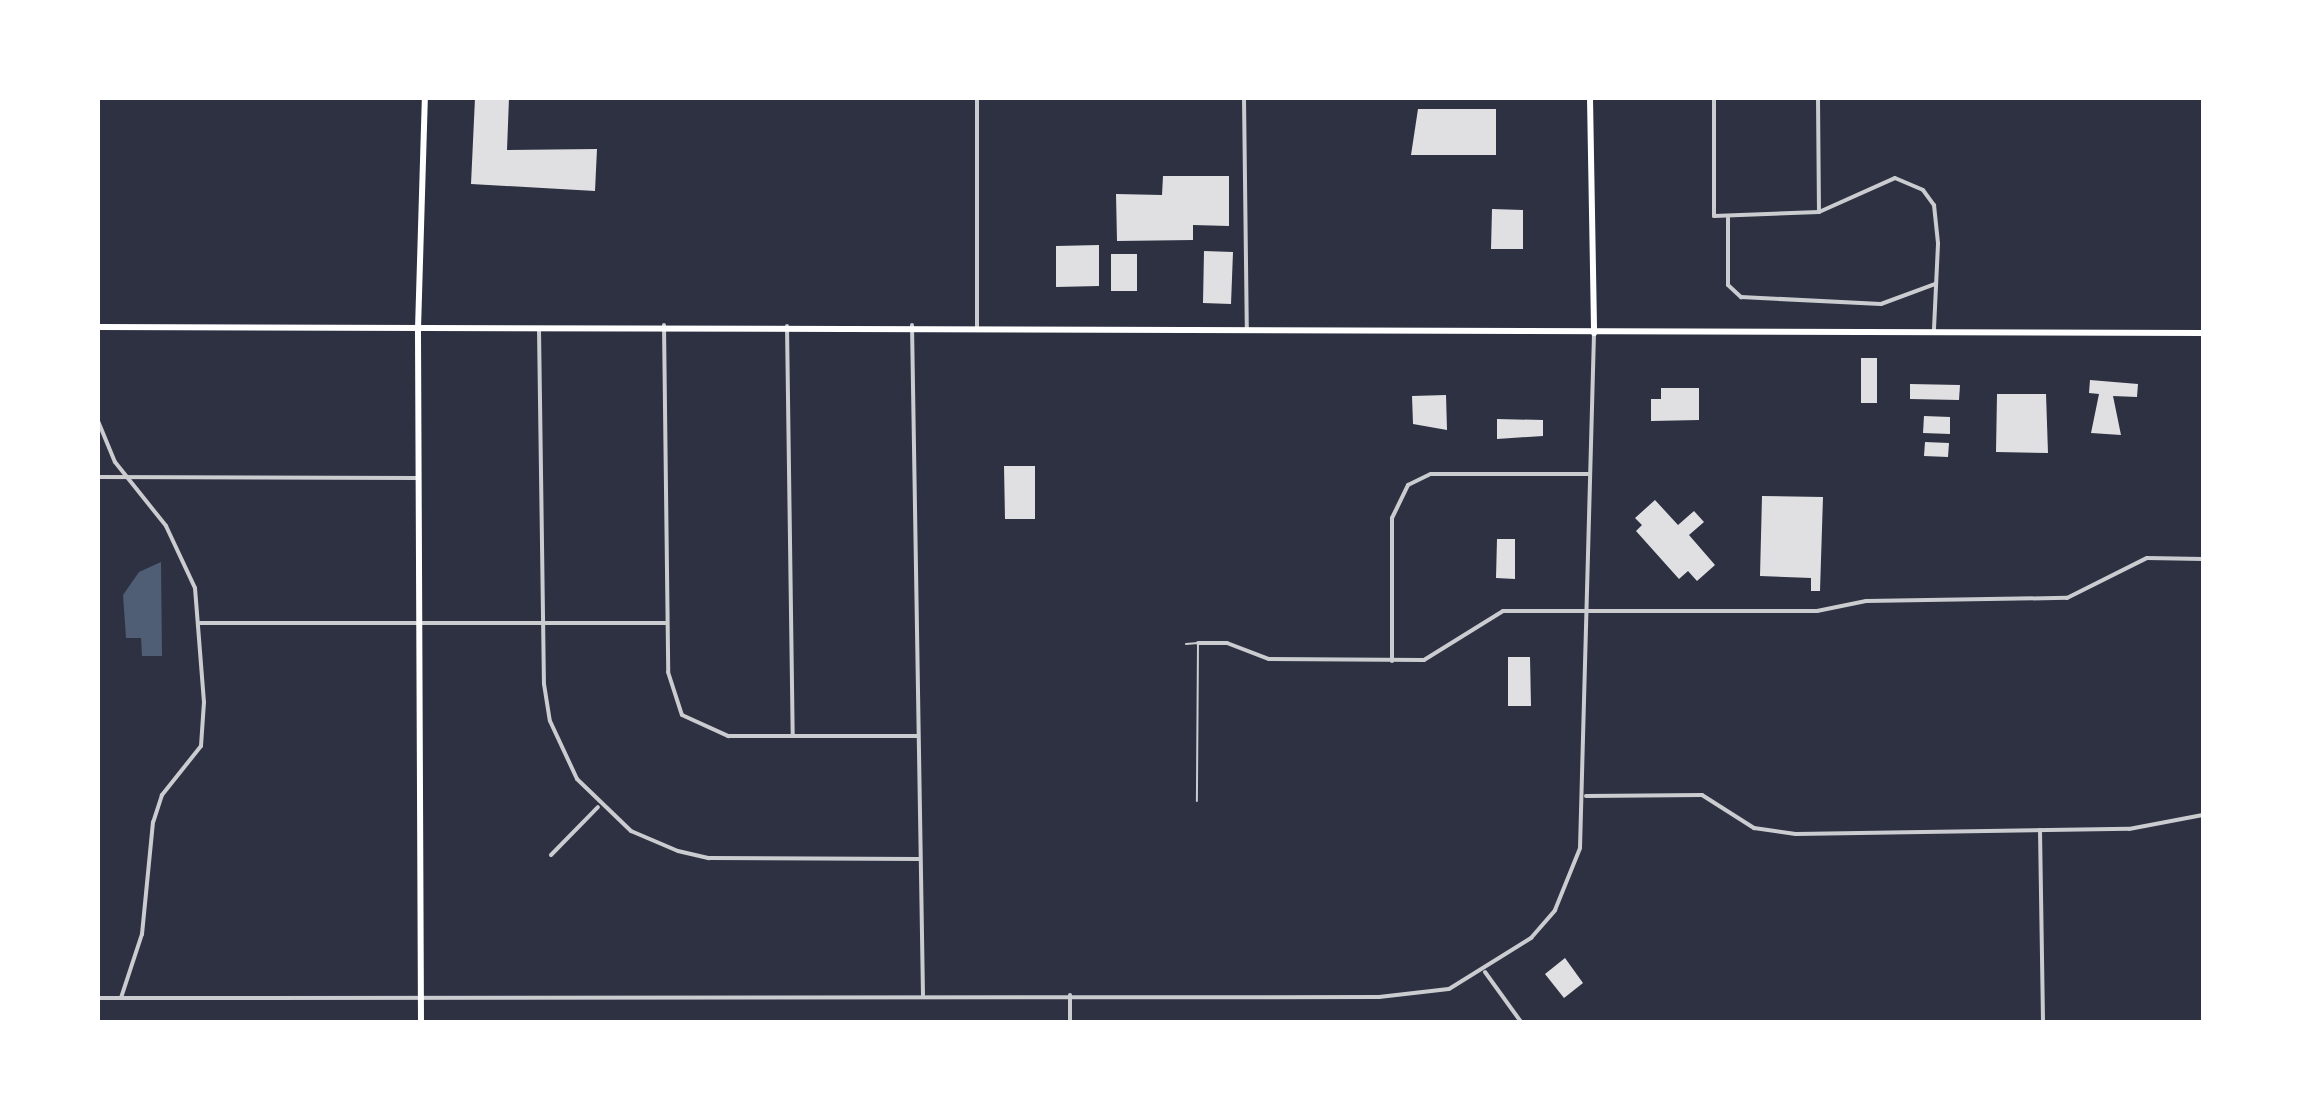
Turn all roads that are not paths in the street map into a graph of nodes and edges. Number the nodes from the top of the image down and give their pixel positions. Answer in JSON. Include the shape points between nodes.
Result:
{"nodes":[{"id":1,"x":425,"y":98,"type":"edge"},
{"id":2,"x":977,"y":98,"type":"edge"},
{"id":3,"x":1244,"y":98,"type":"edge"},
{"id":4,"x":1590,"y":98,"type":"edge"},
{"id":5,"x":1714,"y":98,"type":"edge"},
{"id":6,"x":1818,"y":98,"type":"edge"},
{"id":7,"x":1819,"y":212,"type":"junction"},
{"id":8,"x":1728,"y":218,"type":"junction"},
{"id":9,"x":1935,"y":284,"type":"junction"},
{"id":10,"x":664,"y":325,"type":"junction"},
{"id":11,"x":912,"y":325,"type":"junction"},
{"id":12,"x":787,"y":326,"type":"junction"},
{"id":13,"x":977,"y":326,"type":"junction"},
{"id":14,"x":98,"y":327,"type":"edge"},
{"id":15,"x":539,"y":327,"type":"junction"},
{"id":16,"x":418,"y":329,"type":"junction"},
{"id":17,"x":1934,"y":329,"type":"junction"},
{"id":18,"x":1247,"y":330,"type":"junction"},
{"id":19,"x":1594,"y":333,"type":"junction"},
{"id":20,"x":2203,"y":333,"type":"edge"},
{"id":21,"x":98,"y":421,"type":"edge"},
{"id":22,"x":1591,"y":474,"type":"junction"},
{"id":23,"x":128,"y":476,"type":"junction"},
{"id":24,"x":98,"y":477,"type":"edge"},
{"id":25,"x":418,"y":478,"type":"junction"},
{"id":26,"x":2203,"y":559,"type":"edge"},
{"id":27,"x":1586,"y":610,"type":"junction"},
{"id":28,"x":543,"y":621,"type":"junction"},
{"id":29,"x":200,"y":623,"type":"junction"},
{"id":30,"x":667,"y":623,"type":"junction"},
{"id":31,"x":421,"y":625,"type":"junction"},
{"id":32,"x":1198,"y":643,"type":"junction"},
{"id":33,"x":1186,"y":644,"type":"dead end"},
{"id":34,"x":1392,"y":661,"type":"junction"},
{"id":35,"x":793,"y":736,"type":"junction"},
{"id":36,"x":918,"y":736,"type":"junction"},
{"id":37,"x":1586,"y":796,"type":"junction"},
{"id":38,"x":1197,"y":801,"type":"dead end"},
{"id":39,"x":598,"y":807,"type":"junction"},
{"id":40,"x":2203,"y":815,"type":"edge"},
{"id":41,"x":2040,"y":830,"type":"junction"},
{"id":42,"x":551,"y":855,"type":"dead end"},
{"id":43,"x":920,"y":859,"type":"junction"},
{"id":44,"x":1485,"y":972,"type":"junction"},
{"id":45,"x":421,"y":995,"type":"junction"},
{"id":46,"x":923,"y":995,"type":"junction"},
{"id":47,"x":1070,"y":995,"type":"junction"},
{"id":48,"x":98,"y":998,"type":"edge"},
{"id":49,"x":121,"y":998,"type":"junction"},
{"id":50,"x":421,"y":1022,"type":"edge"},
{"id":51,"x":1070,"y":1022,"type":"edge"},
{"id":52,"x":1521,"y":1022,"type":"edge"},
{"id":53,"x":2043,"y":1022,"type":"edge"}],
"edges":[{"from":1,"to":16,"type":"main road"},
{"from":2,"to":13,"type":"street"},
{"from":3,"to":18,"type":"street"},
{"from":4,"to":19,"type":"main road"},
{"from":5,"to":8,"type":"street","via":[[1714,216]]},
{"from":6,"to":7,"type":"street"},
{"from":7,"to":8,"type":"street"},
{"from":7,"to":9,"type":"street","via":[[1880,181],[1908,181],[1923,190],[1934,205]]},
{"from":8,"to":9,"type":"street","via":[[1728,285],[1741,297],[1881,304]]},
{"from":9,"to":17,"type":"street"},
{"from":10,"to":12,"type":"main road"},
{"from":10,"to":15,"type":"main road"},
{"from":10,"to":30,"type":"street"},
{"from":11,"to":12,"type":"main road"},
{"from":11,"to":13,"type":"main road"},
{"from":11,"to":36,"type":"street"},
{"from":12,"to":35,"type":"street"},
{"from":13,"to":18,"type":"main road"},
{"from":14,"to":16,"type":"main road"},
{"from":15,"to":16,"type":"main road"},
{"from":15,"to":28,"type":"street"},
{"from":16,"to":25,"type":"main road"},
{"from":17,"to":19,"type":"main road"},
{"from":17,"to":20,"type":"main road"},
{"from":18,"to":19,"type":"main road"},
{"from":19,"to":22,"type":"street"},
{"from":21,"to":23,"type":"street"},
{"from":22,"to":27,"type":"street"},
{"from":22,"to":34,"type":"street","via":[[1419,477],[1397,498]]},
{"from":23,"to":24,"type":"street"},
{"from":23,"to":25,"type":"street"},
{"from":23,"to":29,"type":"street","via":[[183,559]]},
{"from":25,"to":31,"type":"main road"},
{"from":26,"to":27,"type":"street","via":[[2147,558],[2067,598],[1866,601],[1817,611]]},
{"from":27,"to":34,"type":"street","via":[[1503,611],[1449,650]]},
{"from":27,"to":37,"type":"street"},
{"from":28,"to":30,"type":"street"},
{"from":28,"to":31,"type":"street"},
{"from":28,"to":39,"type":"street","via":[[550,721]]},
{"from":29,"to":31,"type":"street"},
{"from":29,"to":49,"type":"street","via":[[201,746],[162,795],[142,934]]},
{"from":30,"to":35,"type":"street","via":[[671,694],[682,715],[728,736]]},
{"from":31,"to":45,"type":"main road"},
{"from":32,"to":33,"type":"lane"},
{"from":32,"to":34,"type":"street","via":[[1227,643],[1269,659]]},
{"from":32,"to":38,"type":"lane"},
{"from":35,"to":36,"type":"street"},
{"from":36,"to":43,"type":"street"},
{"from":37,"to":41,"type":"street","via":[[1702,795],[1767,833]]},
{"from":37,"to":44,"type":"street","via":[[1573,874],[1531,938]]},
{"from":39,"to":42,"type":"street"},
{"from":39,"to":43,"type":"street","via":[[650,842],[709,858]]},
{"from":40,"to":41,"type":"street","via":[[2129,829]]},
{"from":41,"to":53,"type":"street"},
{"from":43,"to":46,"type":"street"},
{"from":44,"to":47,"type":"street","via":[[1415,996]]},
{"from":44,"to":52,"type":"street"},
{"from":45,"to":46,"type":"street"},
{"from":45,"to":49,"type":"street"},
{"from":45,"to":50,"type":"main road"},
{"from":46,"to":47,"type":"street"},
{"from":47,"to":51,"type":"street"},
{"from":48,"to":49,"type":"street"}]}
